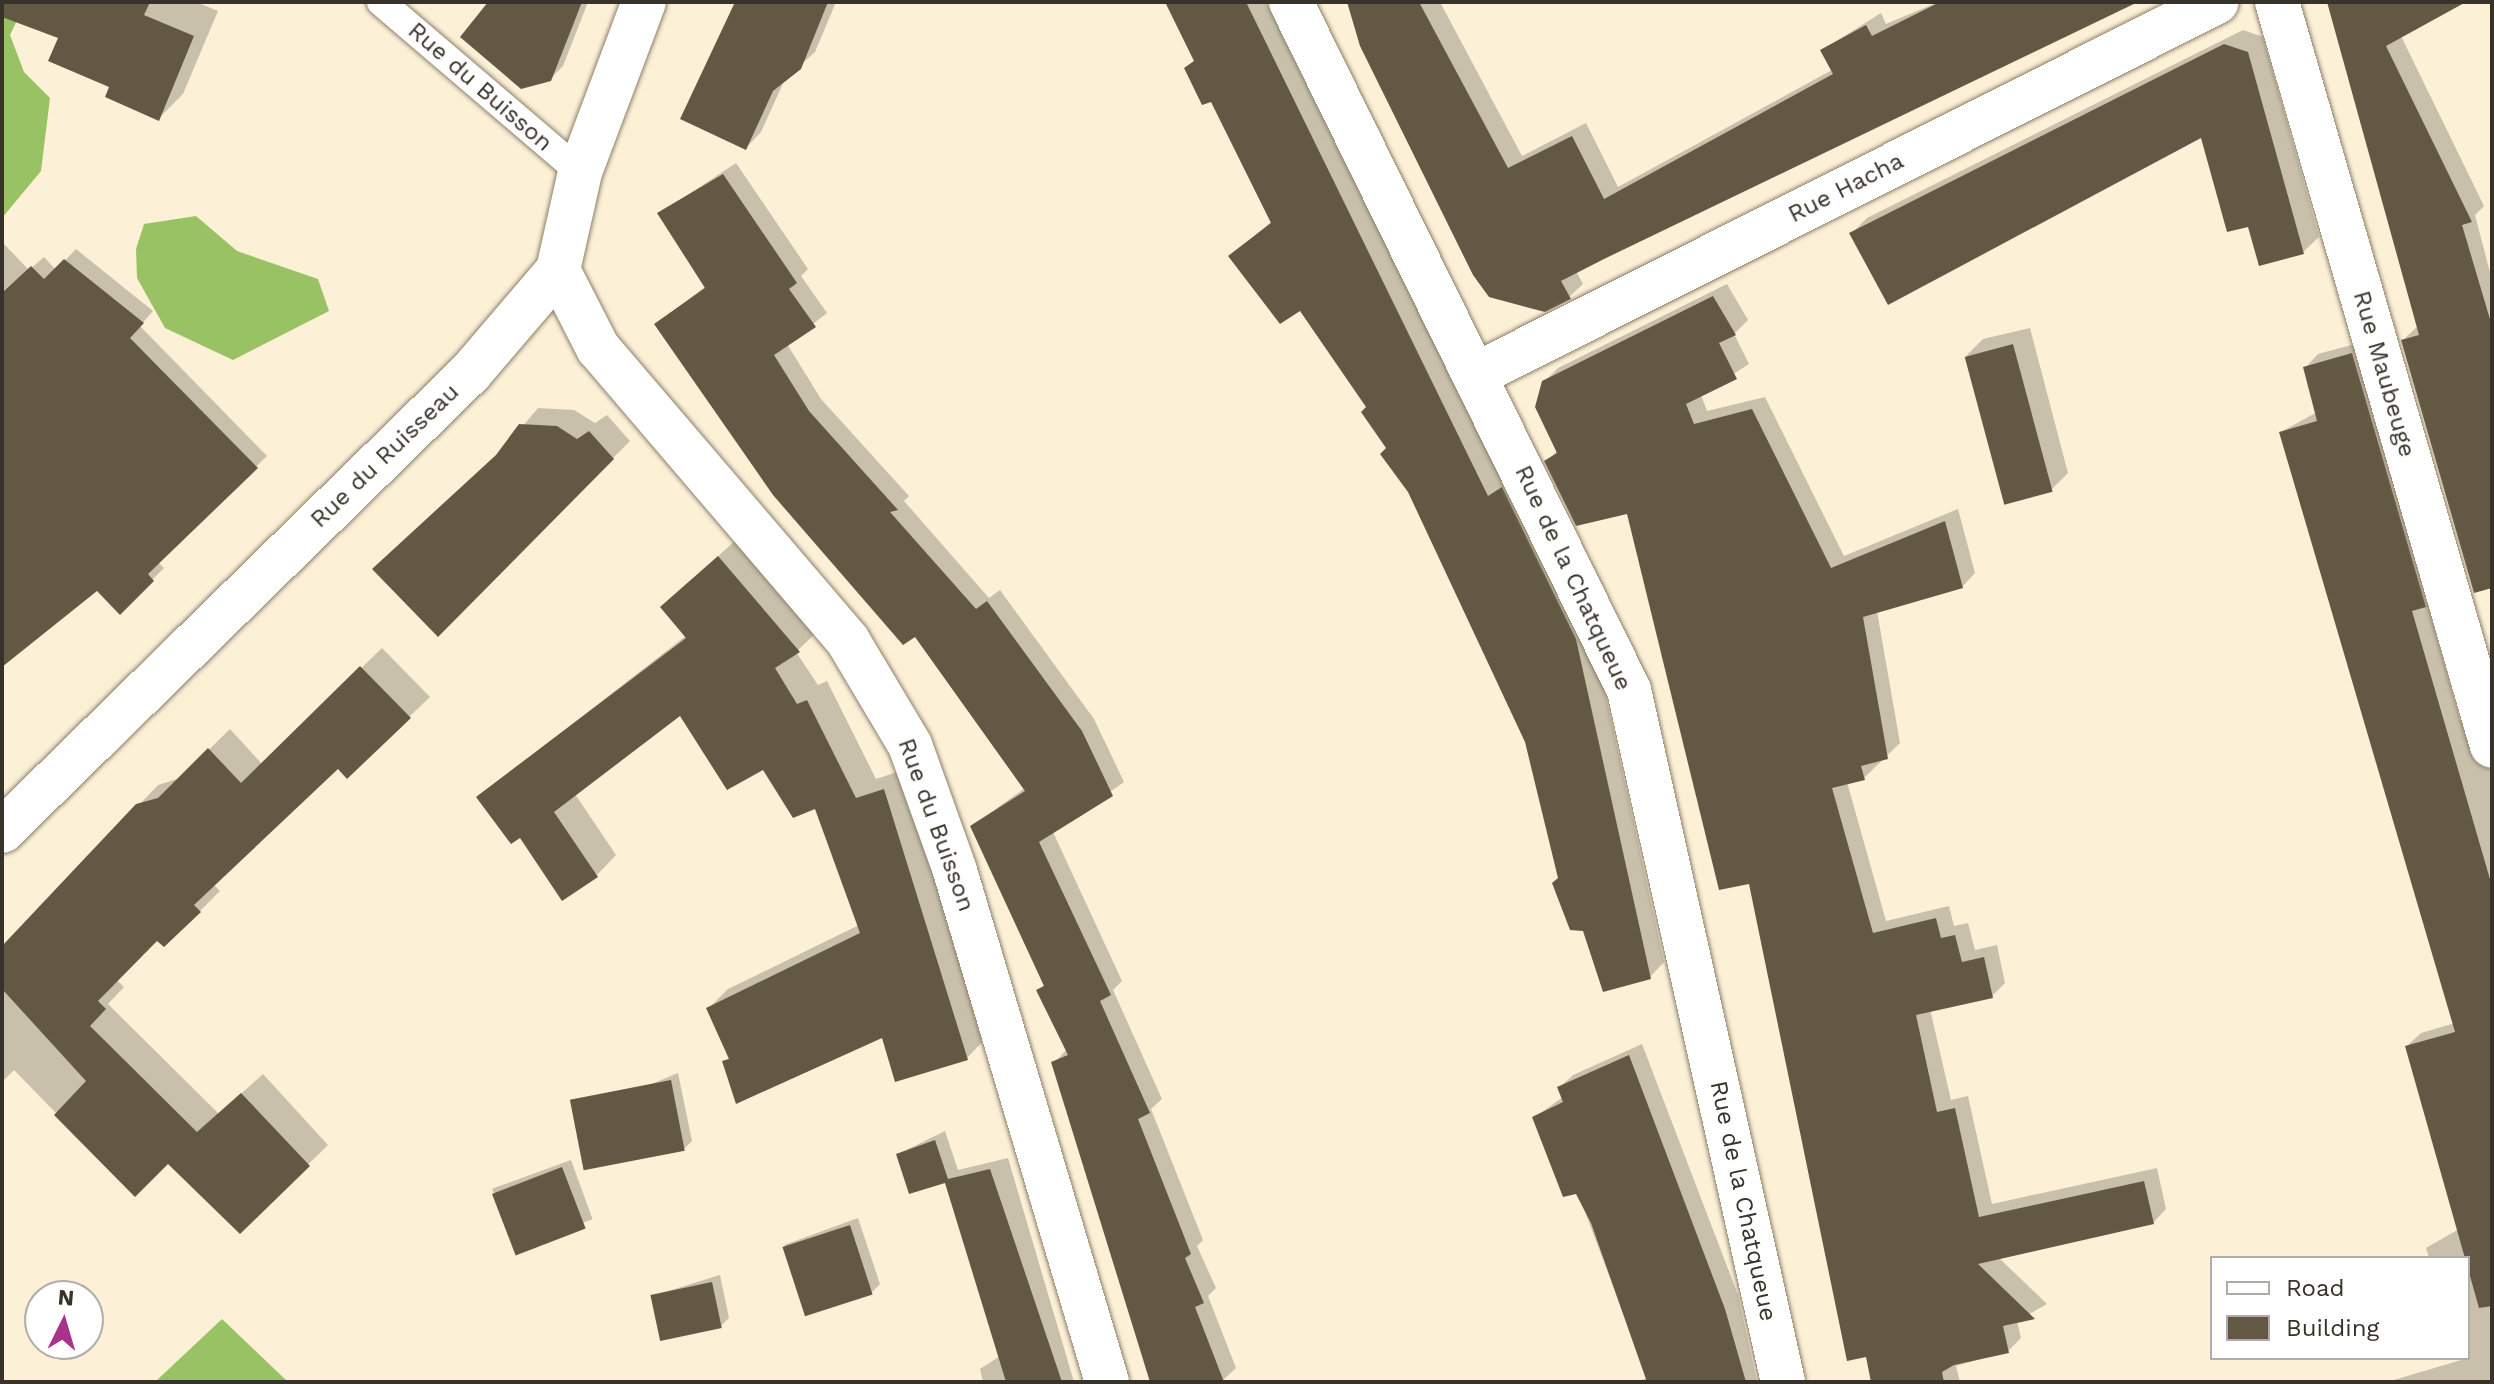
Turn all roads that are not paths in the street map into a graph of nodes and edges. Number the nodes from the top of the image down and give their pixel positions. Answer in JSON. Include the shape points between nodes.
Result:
{"nodes":[{"id":1,"x":381,"y":2,"type":"edge"},
{"id":2,"x":644,"y":2,"type":"edge"},
{"id":3,"x":1291,"y":2,"type":"edge"},
{"id":4,"x":2217,"y":2,"type":"edge"},
{"id":5,"x":2277,"y":2,"type":"edge"},
{"id":6,"x":580,"y":172,"type":"junction"},
{"id":7,"x":558,"y":270,"type":"junction"},
{"id":8,"x":1475,"y":375,"type":"junction"},
{"id":9,"x":2492,"y":746,"type":"edge"},
{"id":10,"x":2,"y":831,"type":"edge"},
{"id":11,"x":1107,"y":1382,"type":"edge"},
{"id":12,"x":1783,"y":1382,"type":"edge"}],
"edges":[{"from":1,"to":6,"type":"lane","name":"Rue du Buisson"},
{"from":2,"to":6,"type":"street","name":"Rue du Ruisseau"},
{"from":3,"to":8,"type":"street","name":"Rue de la Chatqueue"},
{"from":4,"to":8,"type":"street","name":"Rue Hacha"},
{"from":5,"to":9,"type":"street","name":"Rue Maubeuge"},
{"from":6,"to":7,"type":"street","name":"Rue du Ruisseau"},
{"from":7,"to":10,"type":"street","name":"Rue du Ruisseau","via":[[471,372]]},
{"from":7,"to":11,"type":"street","name":"Rue du Buisson","via":[[598,348],[848,641],[910,745],[955,871]]},
{"from":8,"to":12,"type":"street","name":"Rue de la Chatqueue","via":[[1629,690]]}]}
